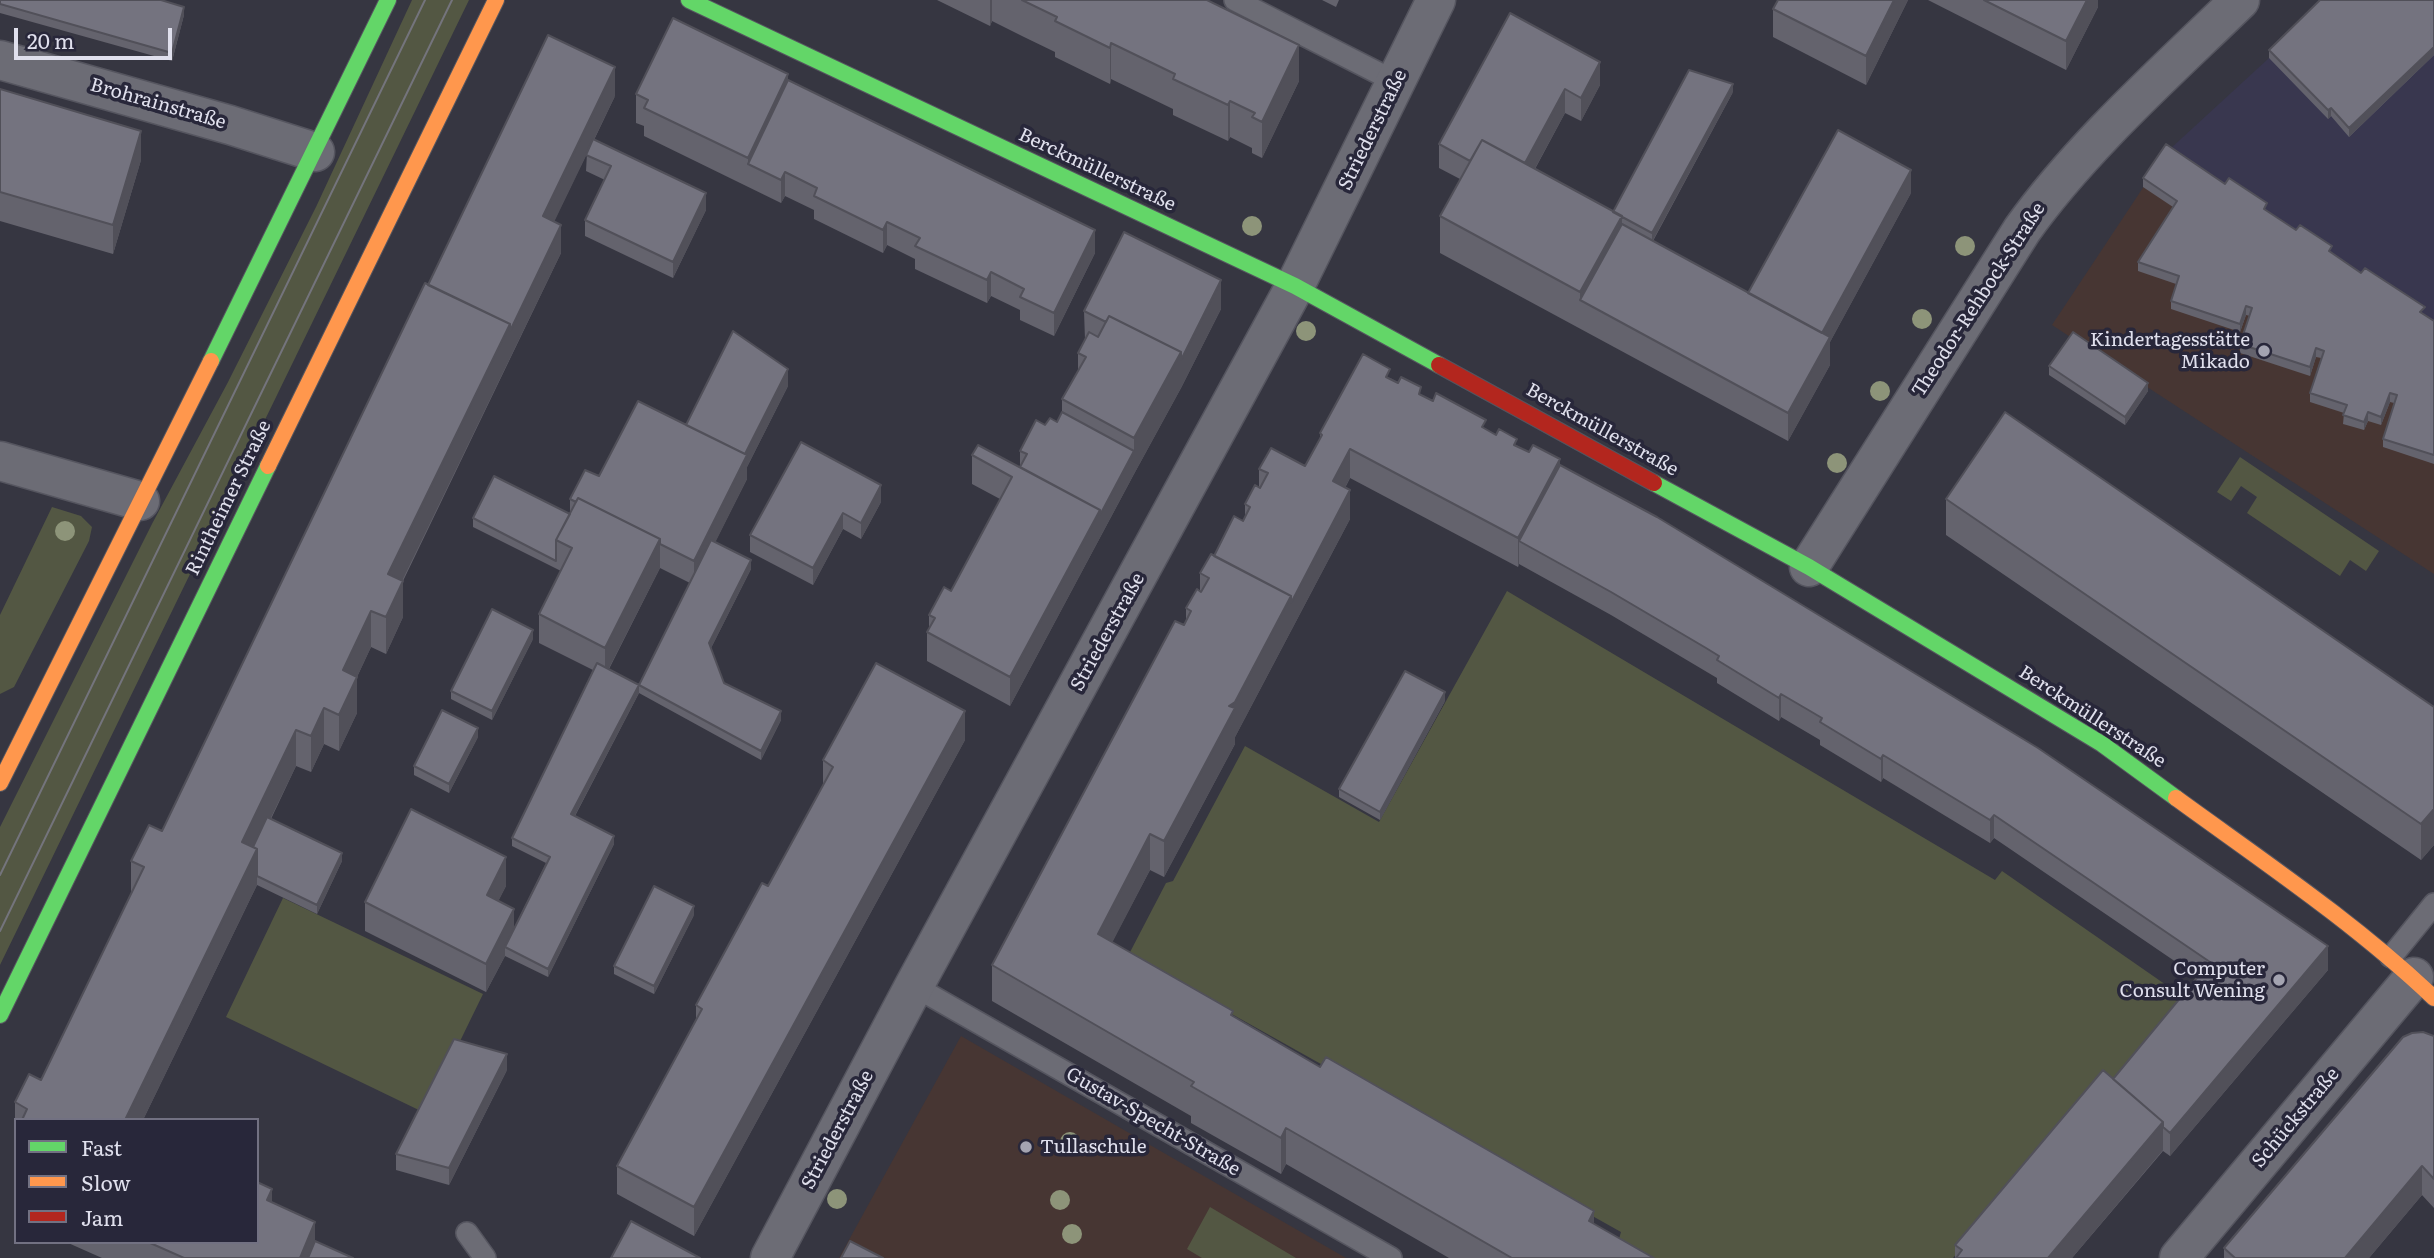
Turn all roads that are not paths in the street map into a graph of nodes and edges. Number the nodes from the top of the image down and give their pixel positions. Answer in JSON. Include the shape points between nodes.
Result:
{"nodes":[{"id":1,"x":387,"y":0,"type":"edge"},
{"id":2,"x":496,"y":0,"type":"edge"},
{"id":3,"x":689,"y":0,"type":"edge"},
{"id":4,"x":1235,"y":0,"type":"edge"},
{"id":5,"x":1436,"y":0,"type":"edge"},
{"id":6,"x":2240,"y":0,"type":"edge"},
{"id":7,"x":0,"y":60,"type":"edge"},
{"id":8,"x":1396,"y":82,"type":"junction"},
{"id":9,"x":315,"y":152,"type":"junction"},
{"id":10,"x":1296,"y":286,"type":"junction"},
{"id":11,"x":0,"y":461,"type":"edge"},
{"id":12,"x":140,"y":500,"type":"junction"},
{"id":13,"x":1810,"y":567,"type":"junction"},
{"id":14,"x":0,"y":783,"type":"edge"},
{"id":15,"x":2434,"y":904,"type":"edge"},
{"id":16,"x":2413,"y":978,"type":"edge"},
{"id":17,"x":914,"y":986,"type":"junction"},
{"id":18,"x":0,"y":1015,"type":"edge"},
{"id":19,"x":467,"y":1233,"type":"dead end"},
{"id":20,"x":485,"y":1258,"type":"edge"},
{"id":21,"x":770,"y":1258,"type":"edge"},
{"id":22,"x":1391,"y":1258,"type":"edge"},
{"id":23,"x":2179,"y":1258,"type":"edge"}],
"edges":[{"from":1,"to":9,"type":"street"},
{"from":2,"to":18,"type":"street","name":"Rintheimer Straße"},
{"from":3,"to":10,"type":"street","name":"Berckmüllerstraße"},
{"from":4,"to":8,"type":"lane"},
{"from":5,"to":8,"type":"street","name":"Striederstraße"},
{"from":6,"to":13,"type":"street","name":"Theodor-Rehbock-Straße","via":[[2044,199]]},
{"from":7,"to":9,"type":"street","name":"Brohrainstraße"},
{"from":8,"to":10,"type":"street","name":"Striederstraße"},
{"from":9,"to":12,"type":"street"},
{"from":10,"to":13,"type":"street","name":"Berckmüllerstraße"},
{"from":10,"to":17,"type":"street","name":"Striederstraße"},
{"from":11,"to":12,"type":"street"},
{"from":12,"to":14,"type":"street"},
{"from":13,"to":16,"type":"street","name":"Berckmüllerstraße","via":[[2102,744],[2327,907]]},
{"from":15,"to":16,"type":"lane"},
{"from":16,"to":23,"type":"street","name":"Schückstraße"},
{"from":17,"to":21,"type":"street","name":"Striederstraße"},
{"from":17,"to":22,"type":"lane","name":"Gustav-Specht-Straße"},
{"from":19,"to":20,"type":"lane"}]}
